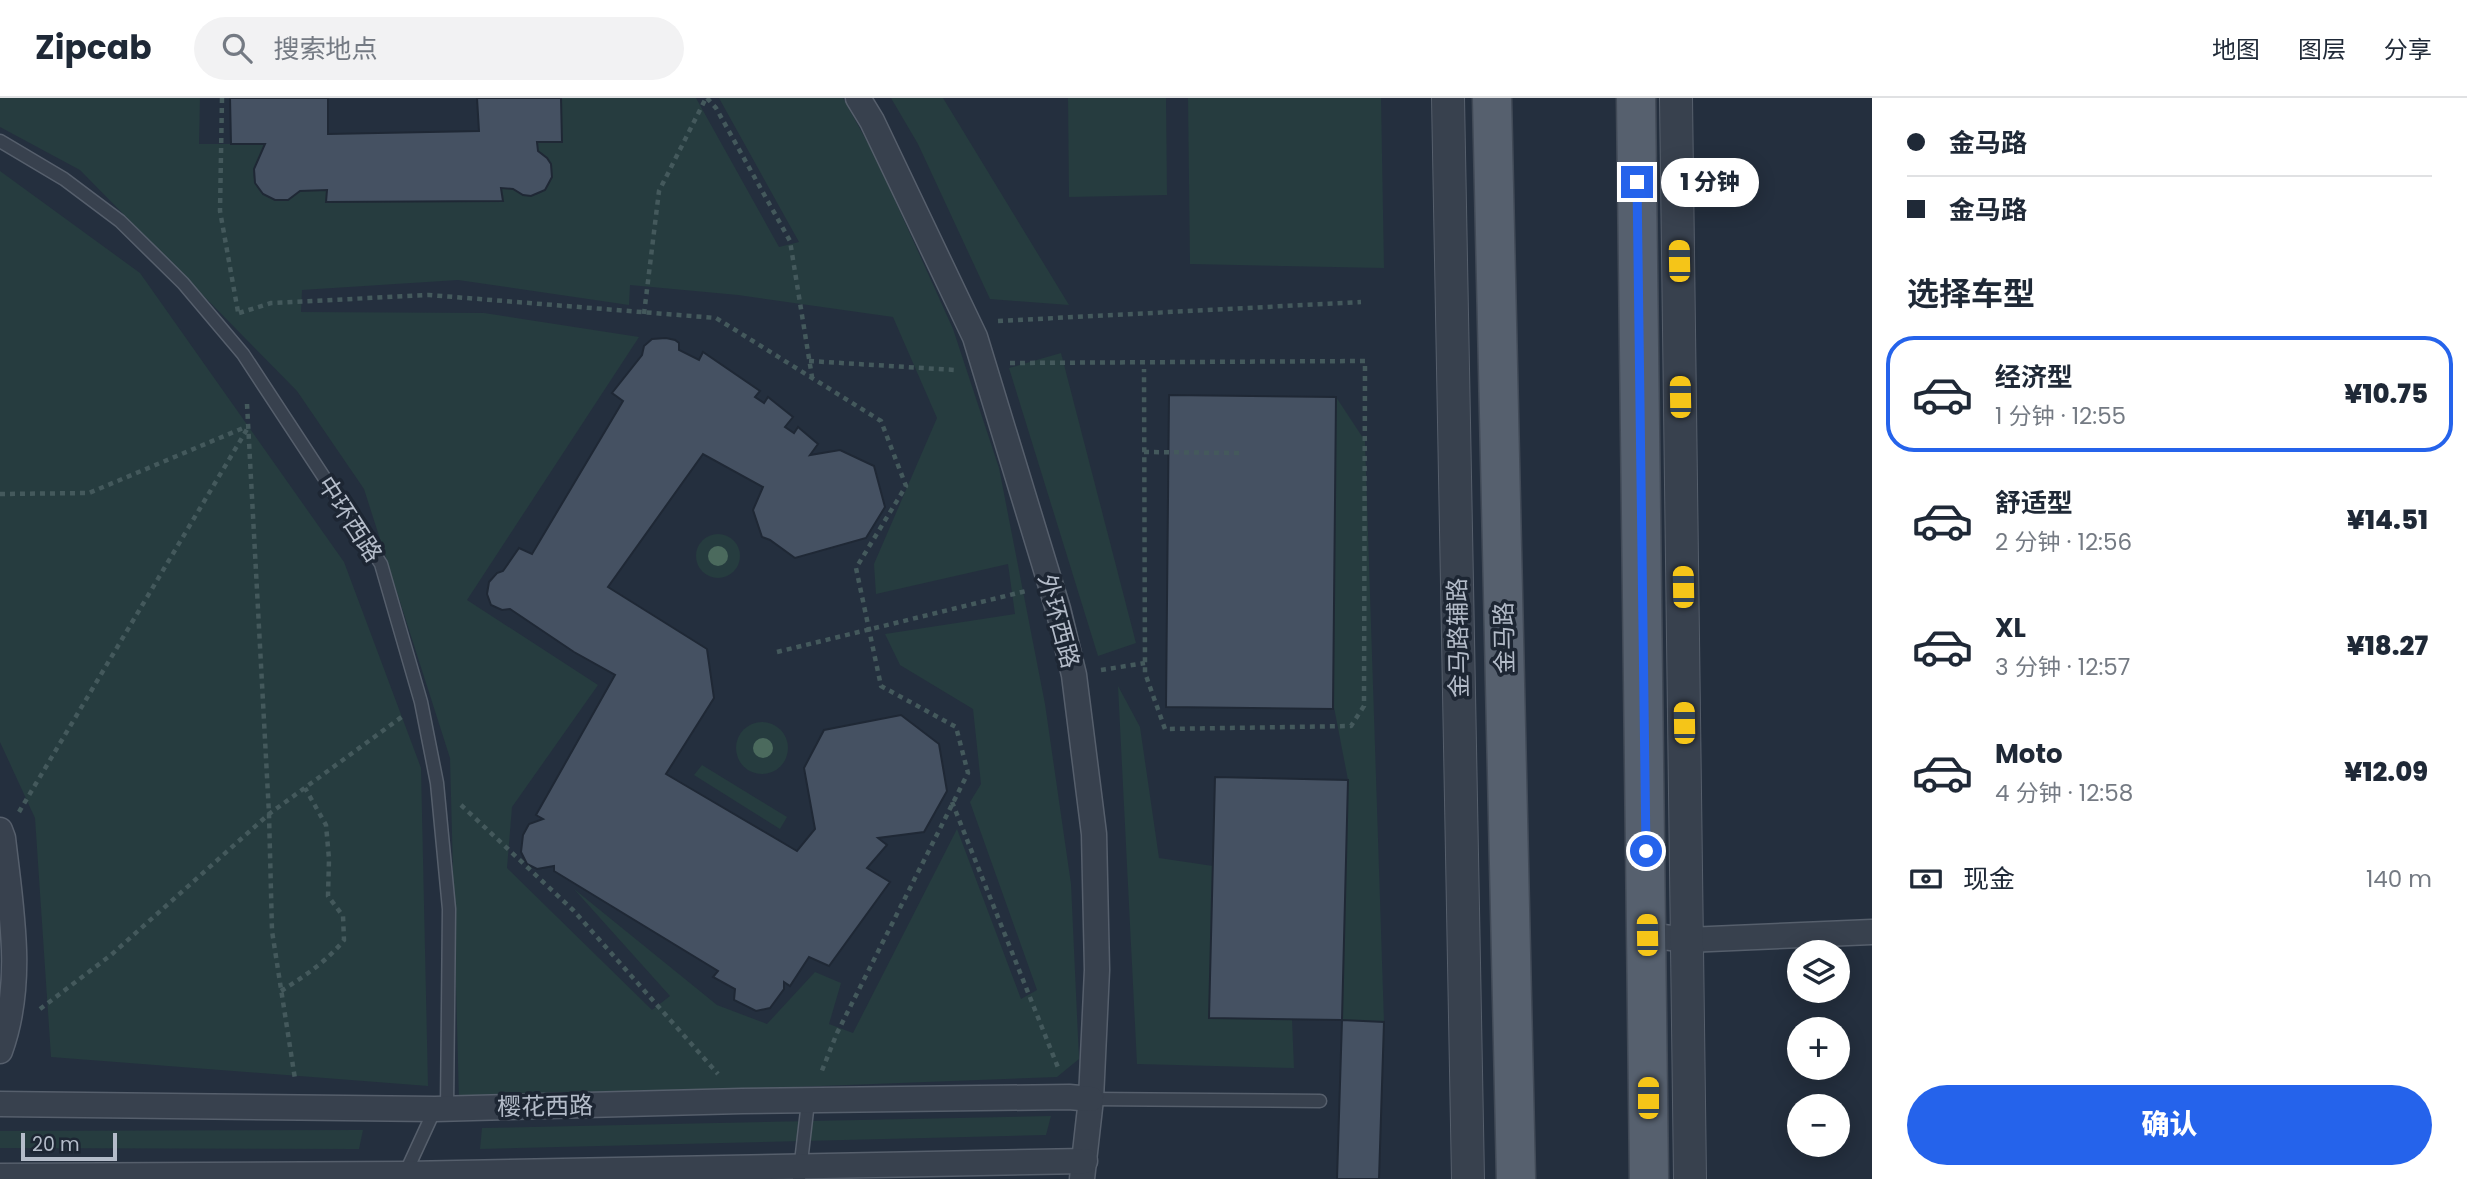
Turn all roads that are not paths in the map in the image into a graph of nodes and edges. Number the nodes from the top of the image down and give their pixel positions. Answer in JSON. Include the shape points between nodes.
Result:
{"nodes":[{"id":1,"x":858,"y":98,"type":"edge"},
{"id":2,"x":1448,"y":98,"type":"edge"},
{"id":3,"x":1492,"y":98,"type":"edge"},
{"id":4,"x":1636,"y":98,"type":"edge"},
{"id":5,"x":1676,"y":98,"type":"edge"},
{"id":6,"x":0,"y":141,"type":"edge"},
{"id":7,"x":2,"y":834,"type":"edge"},
{"id":8,"x":1872,"y":932,"type":"edge"},
{"id":9,"x":1647,"y":935,"type":"junction"},
{"id":10,"x":1687,"y":940,"type":"junction"},
{"id":11,"x":3,"y":1043,"type":"edge"},
{"id":12,"x":1080,"y":1098,"type":"junction"},
{"id":13,"x":1320,"y":1101,"type":"dead end"},
{"id":14,"x":808,"y":1102,"type":"junction"},
{"id":15,"x":0,"y":1104,"type":"edge"},
{"id":16,"x":441,"y":1109,"type":"junction"},
{"id":17,"x":1083,"y":1170,"type":"edge"},
{"id":18,"x":799,"y":1172,"type":"edge"},
{"id":19,"x":392,"y":1175,"type":"edge"},
{"id":20,"x":0,"y":1176,"type":"edge"},
{"id":21,"x":1468,"y":1179,"type":"edge"},
{"id":22,"x":1516,"y":1179,"type":"edge"},
{"id":23,"x":1649,"y":1179,"type":"edge"},
{"id":24,"x":1690,"y":1179,"type":"edge"}],
"edges":[{"from":1,"to":12,"type":"street","name":"外环西路","via":[[985,367],[1074,675],[1094,834],[1097,970]]},
{"from":2,"to":21,"type":"street","name":"金马路辅路"},
{"from":3,"to":22,"type":"main road","name":"金马路"},
{"from":4,"to":9,"type":"main road"},
{"from":5,"to":10,"type":"street"},
{"from":6,"to":16,"type":"lane","name":"中环西路","via":[[64,179],[120,221],[183,282],[243,354],[381,564],[421,702],[437,783],[449,909]]},
{"from":7,"to":11,"type":"street","via":[[15,982]]},
{"from":8,"to":10,"type":"street"},
{"from":9,"to":10,"type":"street"},
{"from":9,"to":23,"type":"main road"},
{"from":10,"to":24,"type":"street"},
{"from":12,"to":13,"type":"lane"},
{"from":12,"to":14,"type":"street","name":"樱花西路"},
{"from":12,"to":17,"type":"street","name":"外环西路"},
{"from":14,"to":16,"type":"street","name":"樱花西路"},
{"from":14,"to":18,"type":"lane"},
{"from":15,"to":16,"type":"street","name":"樱花西路"},
{"from":16,"to":19,"type":"lane","name":"中环西路"},
{"from":17,"to":18,"type":"street"},
{"from":18,"to":19,"type":"street"},
{"from":19,"to":20,"type":"street"}]}
